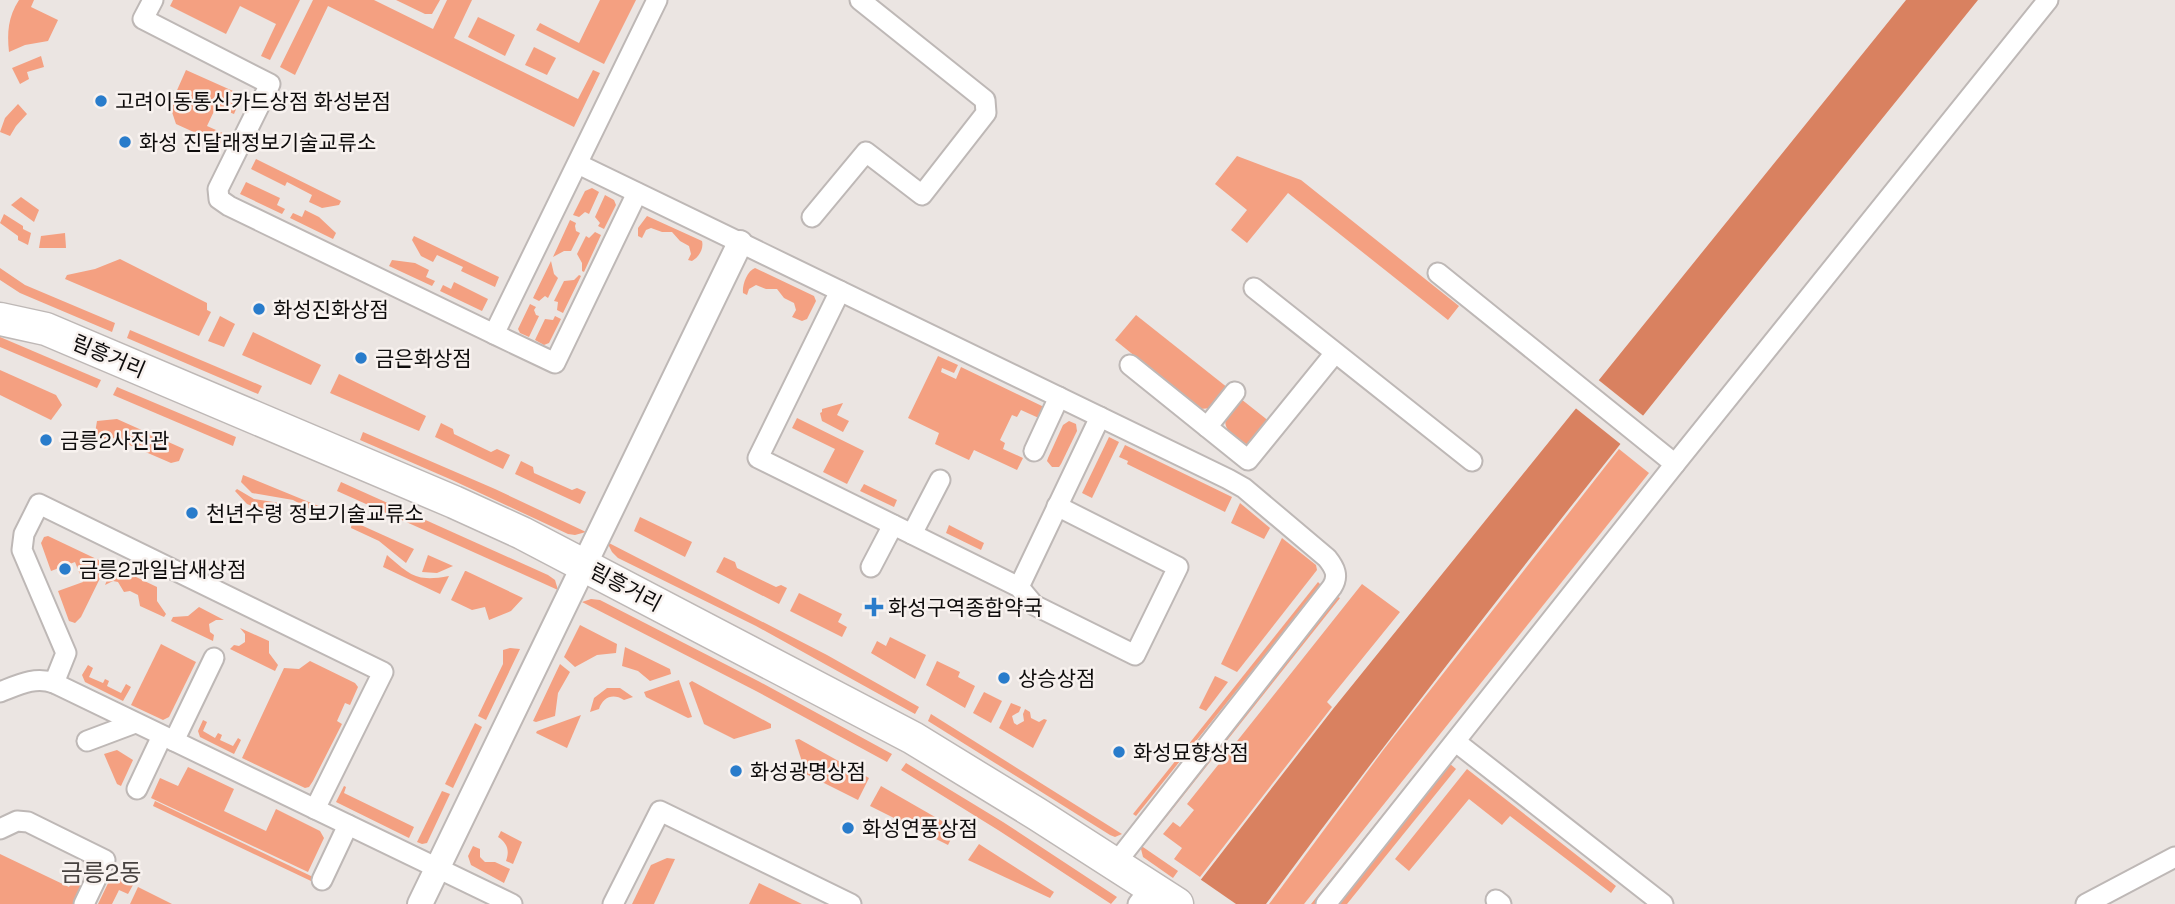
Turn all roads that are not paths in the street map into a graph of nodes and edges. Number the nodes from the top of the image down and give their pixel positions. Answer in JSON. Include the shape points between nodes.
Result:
{"nodes":[{"id":1,"x":153,"y":0,"type":"edge"},
{"id":2,"x":657,"y":0,"type":"edge"},
{"id":3,"x":860,"y":0,"type":"edge"},
{"id":4,"x":2048,"y":0,"type":"edge"},
{"id":5,"x":578,"y":164,"type":"junction"},
{"id":6,"x":636,"y":193,"type":"junction"},
{"id":7,"x":812,"y":216,"type":"dead end"},
{"id":8,"x":740,"y":243,"type":"junction"},
{"id":9,"x":1438,"y":273,"type":"dead end"},
{"id":10,"x":1254,"y":288,"type":"dead end"},
{"id":11,"x":840,"y":291,"type":"junction"},
{"id":12,"x":0,"y":297,"type":"edge"},
{"id":13,"x":0,"y":319,"type":"edge"},
{"id":14,"x":46,"y":329,"type":"junction"},
{"id":15,"x":494,"y":334,"type":"junction"},
{"id":16,"x":1335,"y":352,"type":"junction"},
{"id":17,"x":1130,"y":365,"type":"dead end"},
{"id":18,"x":1236,"y":393,"type":"dead end"},
{"id":19,"x":1059,"y":397,"type":"junction"},
{"id":20,"x":1100,"y":417,"type":"junction"},
{"id":21,"x":1208,"y":427,"type":"junction"},
{"id":22,"x":1034,"y":451,"type":"dead end"},
{"id":23,"x":1472,"y":461,"type":"dead end"},
{"id":24,"x":1675,"y":464,"type":"junction"},
{"id":25,"x":940,"y":480,"type":"dead end"},
{"id":26,"x":1057,"y":506,"type":"junction"},
{"id":27,"x":893,"y":525,"type":"junction"},
{"id":28,"x":912,"y":534,"type":"junction"},
{"id":29,"x":583,"y":564,"type":"junction"},
{"id":30,"x":871,"y":567,"type":"dead end"},
{"id":31,"x":1019,"y":587,"type":"junction"},
{"id":32,"x":214,"y":658,"type":"dead end"},
{"id":33,"x":54,"y":683,"type":"junction"},
{"id":34,"x":0,"y":692,"type":"edge"},
{"id":35,"x":135,"y":723,"type":"junction"},
{"id":36,"x":168,"y":739,"type":"junction"},
{"id":37,"x":87,"y":741,"type":"dead end"},
{"id":38,"x":1456,"y":742,"type":"junction"},
{"id":39,"x":137,"y":789,"type":"dead end"},
{"id":40,"x":315,"y":809,"type":"junction"},
{"id":41,"x":348,"y":825,"type":"junction"},
{"id":42,"x":0,"y":829,"type":"edge"},
{"id":43,"x":2175,"y":857,"type":"edge"},
{"id":44,"x":1115,"y":863,"type":"junction"},
{"id":45,"x":438,"y":868,"type":"junction"},
{"id":46,"x":322,"y":880,"type":"dead end"},
{"id":47,"x":1159,"y":899,"type":"edge"},
{"id":48,"x":83,"y":904,"type":"edge"},
{"id":49,"x":420,"y":904,"type":"edge"},
{"id":50,"x":512,"y":904,"type":"edge"},
{"id":51,"x":613,"y":904,"type":"edge"},
{"id":52,"x":851,"y":904,"type":"edge"},
{"id":53,"x":1326,"y":904,"type":"edge"},
{"id":54,"x":1663,"y":904,"type":"edge"},
{"id":55,"x":2086,"y":904,"type":"edge"}],
"edges":[{"from":1,"to":15,"type":"street","via":[[143,19],[270,84],[218,189],[219,199]]},
{"from":2,"to":5,"type":"street"},
{"from":3,"to":7,"type":"street","via":[[985,100],[986,113],[922,195],[866,152]]},
{"from":4,"to":24,"type":"street"},
{"from":5,"to":6,"type":"street"},
{"from":5,"to":15,"type":"street"},
{"from":6,"to":8,"type":"street"},
{"from":6,"to":15,"type":"street","via":[[555,363]]},
{"from":8,"to":11,"type":"street"},
{"from":8,"to":29,"type":"street"},
{"from":9,"to":24,"type":"street"},
{"from":10,"to":16,"type":"street"},
{"from":11,"to":19,"type":"street"},
{"from":11,"to":27,"type":"street","via":[[758,458]]},
{"from":12,"to":14,"type":"main road","name":"림흥거리"},
{"from":13,"to":14,"type":"main road","name":"림흥거리"},
{"from":14,"to":29,"type":"main road","name":"림흥거리","via":[[454,502]]},
{"from":16,"to":21,"type":"street","via":[[1248,460]]},
{"from":16,"to":23,"type":"street"},
{"from":17,"to":21,"type":"street"},
{"from":18,"to":21,"type":"street"},
{"from":19,"to":20,"type":"street"},
{"from":19,"to":22,"type":"street"},
{"from":20,"to":26,"type":"street"},
{"from":20,"to":44,"type":"street","via":[[1244,488],[1327,558],[1336,574],[1332,587]]},
{"from":24,"to":38,"type":"street"},
{"from":25,"to":28,"type":"street"},
{"from":26,"to":31,"type":"street"},
{"from":26,"to":31,"type":"street","via":[[1178,567],[1135,655],[1034,605]]},
{"from":27,"to":28,"type":"street"},
{"from":27,"to":30,"type":"street"},
{"from":28,"to":31,"type":"street"},
{"from":29,"to":44,"type":"main road","name":"림흥거리","via":[[913,738]]},
{"from":29,"to":45,"type":"street"},
{"from":32,"to":36,"type":"street"},
{"from":33,"to":34,"type":"street","via":[[33,680]]},
{"from":33,"to":35,"type":"street"},
{"from":33,"to":40,"type":"street","via":[[66,653],[22,550],[38,504],[383,672]]},
{"from":35,"to":36,"type":"street"},
{"from":35,"to":37,"type":"street"},
{"from":36,"to":39,"type":"street"},
{"from":36,"to":40,"type":"street"},
{"from":38,"to":53,"type":"street"},
{"from":38,"to":54,"type":"street"},
{"from":40,"to":41,"type":"street"},
{"from":41,"to":45,"type":"street"},
{"from":41,"to":46,"type":"street"},
{"from":42,"to":48,"type":"street","via":[[27,822],[104,860]]},
{"from":43,"to":55,"type":"street"},
{"from":44,"to":47,"type":"main road","name":"림흥거리"},
{"from":45,"to":49,"type":"street"},
{"from":45,"to":50,"type":"street"},
{"from":51,"to":52,"type":"street","via":[[660,811]]}]}
